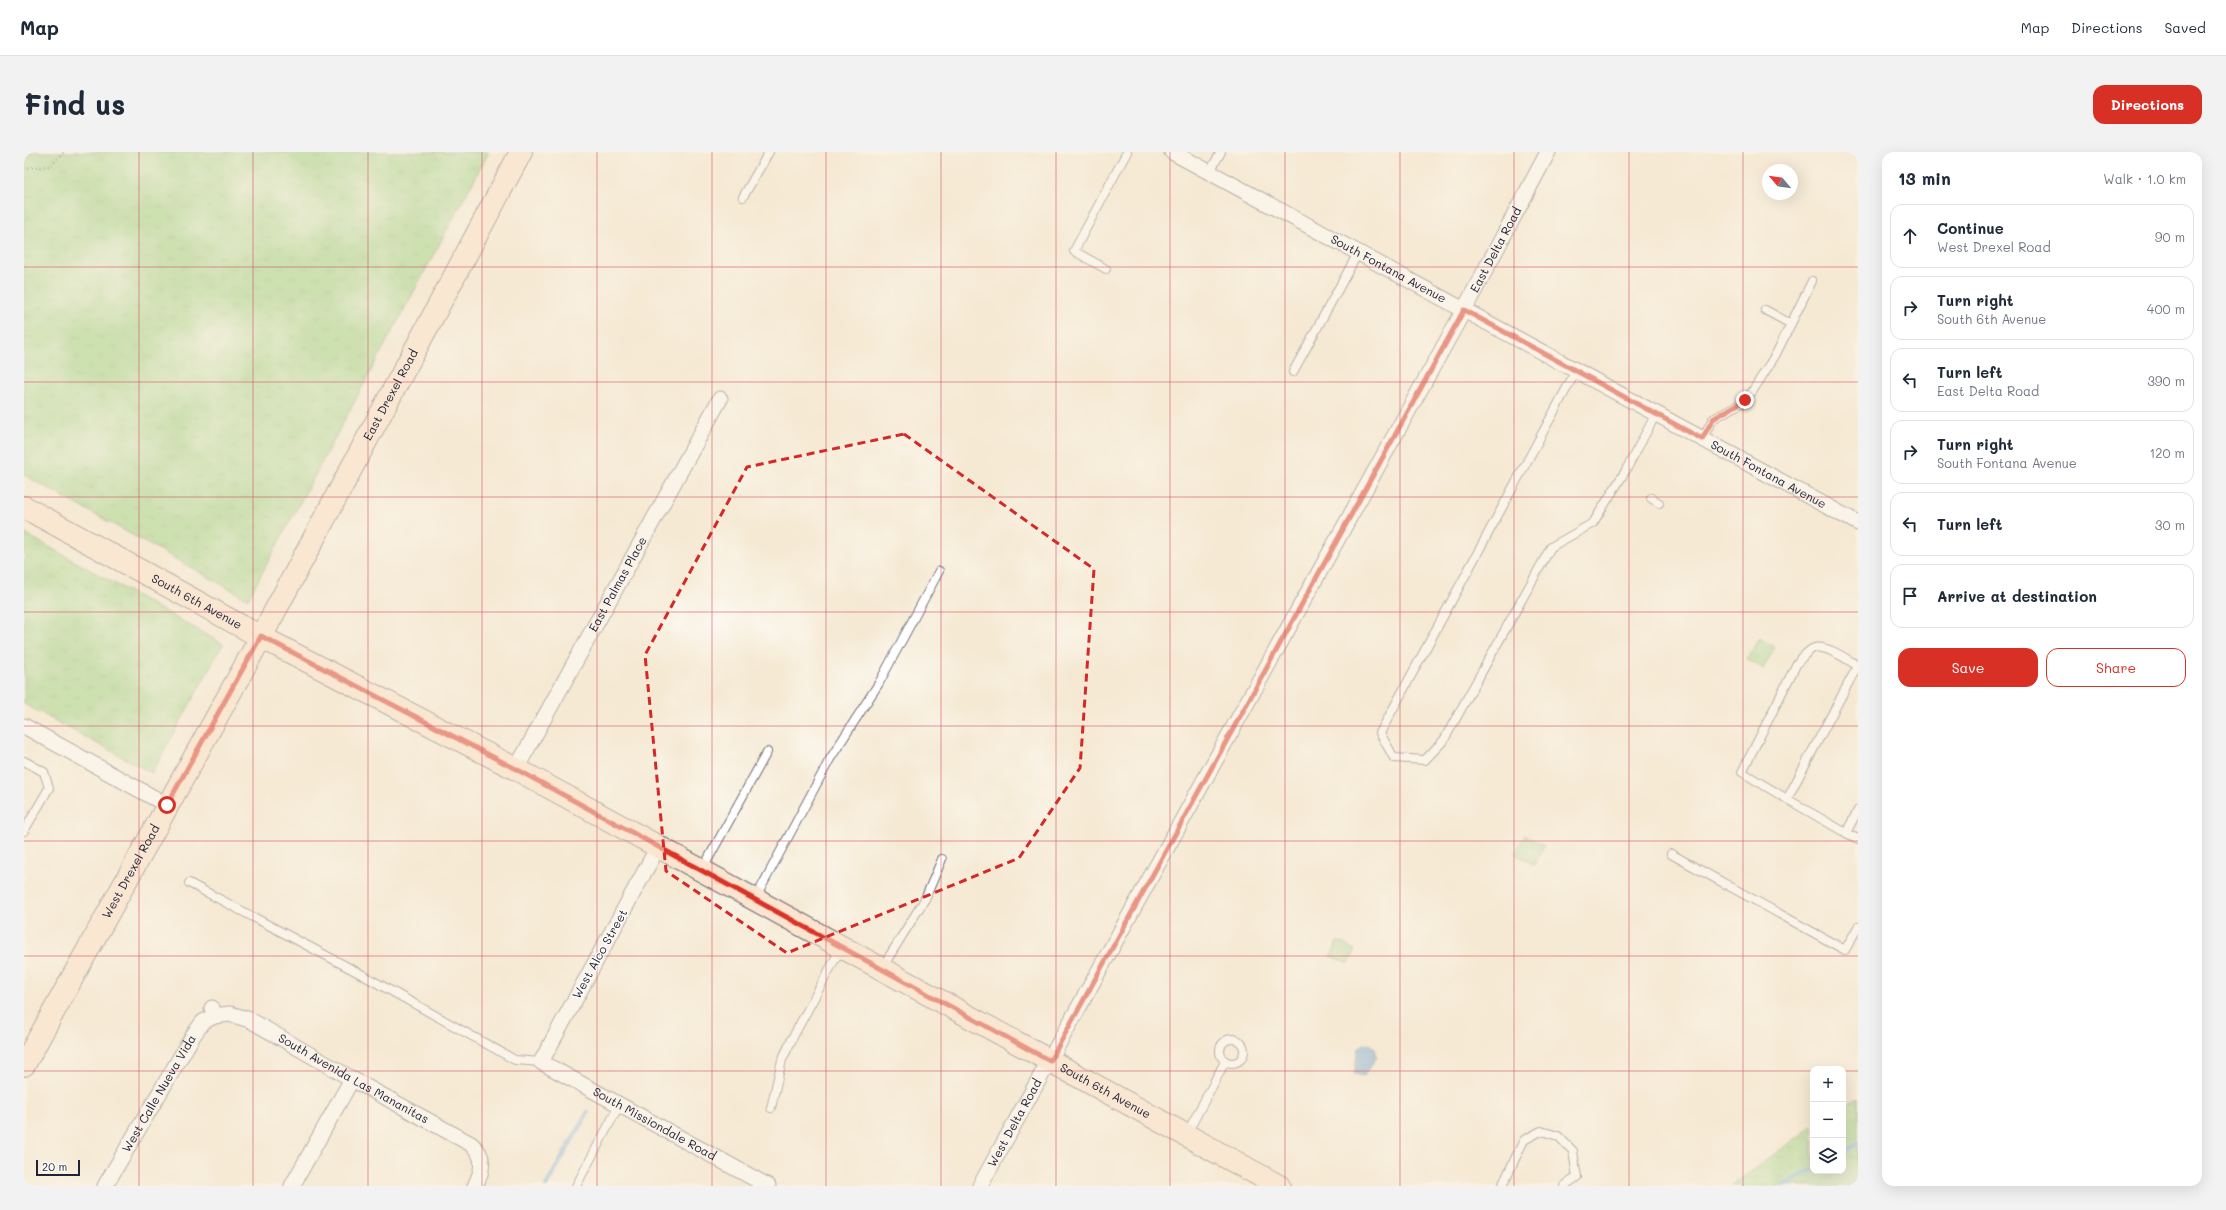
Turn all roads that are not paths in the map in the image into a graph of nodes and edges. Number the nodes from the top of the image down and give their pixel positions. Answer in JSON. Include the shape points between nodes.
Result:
{"nodes":[{"id":1,"x":521,"y":152,"type":"edge"},
{"id":2,"x":769,"y":152,"type":"edge"},
{"id":3,"x":1127,"y":152,"type":"edge"},
{"id":4,"x":1172,"y":152,"type":"edge"},
{"id":5,"x":1221,"y":152,"type":"edge"},
{"id":6,"x":1548,"y":152,"type":"edge"},
{"id":7,"x":1210,"y":172,"type":"junction"},
{"id":8,"x":743,"y":197,"type":"dead end"},
{"id":9,"x":1358,"y":253,"type":"junction"},
{"id":10,"x":1106,"y":269,"type":"dead end"},
{"id":11,"x":1812,"y":281,"type":"dead end"},
{"id":12,"x":1464,"y":310,"type":"junction"},
{"id":13,"x":1765,"y":310,"type":"dead end"},
{"id":14,"x":1791,"y":324,"type":"junction"},
{"id":15,"x":1576,"y":371,"type":"junction"},
{"id":16,"x":1293,"y":372,"type":"dead end"},
{"id":17,"x":720,"y":399,"type":"dead end"},
{"id":18,"x":1656,"y":414,"type":"junction"},
{"id":19,"x":1702,"y":439,"type":"junction"},
{"id":20,"x":24,"y":507,"type":"edge"},
{"id":21,"x":1858,"y":524,"type":"edge"},
{"id":22,"x":939,"y":571,"type":"dead end"},
{"id":23,"x":261,"y":636,"type":"junction"},
{"id":24,"x":1858,"y":665,"type":"edge"},
{"id":25,"x":24,"y":726,"type":"edge"},
{"id":26,"x":766,"y":752,"type":"dead end"},
{"id":27,"x":24,"y":761,"type":"edge"},
{"id":28,"x":516,"y":769,"type":"junction"},
{"id":29,"x":1787,"y":799,"type":"junction"},
{"id":30,"x":167,"y":805,"type":"junction"},
{"id":31,"x":1858,"y":810,"type":"edge"},
{"id":32,"x":24,"y":831,"type":"edge"},
{"id":33,"x":1846,"y":833,"type":"junction"},
{"id":34,"x":1858,"y":839,"type":"edge"},
{"id":35,"x":658,"y":847,"type":"junction"},
{"id":36,"x":1671,"y":854,"type":"dead end"},
{"id":37,"x":942,"y":859,"type":"dead end"},
{"id":38,"x":701,"y":871,"type":"junction"},
{"id":39,"x":189,"y":883,"type":"dead end"},
{"id":40,"x":754,"y":900,"type":"junction"},
{"id":41,"x":1858,"y":927,"type":"edge"},
{"id":42,"x":842,"y":947,"type":"junction"},
{"id":43,"x":881,"y":969,"type":"junction"},
{"id":44,"x":213,"y":1012,"type":"joint"},
{"id":45,"x":1050,"y":1061,"type":"junction"},
{"id":46,"x":542,"y":1062,"type":"junction"},
{"id":47,"x":1225,"y":1062,"type":"dead end"},
{"id":48,"x":24,"y":1065,"type":"edge"},
{"id":49,"x":352,"y":1079,"type":"junction"},
{"id":50,"x":620,"y":1104,"type":"junction"},
{"id":51,"x":771,"y":1108,"type":"dead end"},
{"id":52,"x":1186,"y":1136,"type":"junction"},
{"id":53,"x":105,"y":1186,"type":"edge"},
{"id":54,"x":292,"y":1186,"type":"edge"},
{"id":55,"x":475,"y":1186,"type":"edge"},
{"id":56,"x":576,"y":1186,"type":"edge"},
{"id":57,"x":768,"y":1186,"type":"edge"},
{"id":58,"x":980,"y":1186,"type":"edge"},
{"id":59,"x":1279,"y":1186,"type":"edge"},
{"id":60,"x":1502,"y":1186,"type":"edge"},
{"id":61,"x":1564,"y":1186,"type":"edge"}],
"edges":[{"from":1,"to":23,"type":"street","name":"East Drexel Road"},
{"from":2,"to":8,"type":"lane"},
{"from":3,"to":10,"type":"lane","via":[[1074,251]]},
{"from":4,"to":7,"type":"street","name":"South Fontana Avenue"},
{"from":5,"to":7,"type":"lane"},
{"from":6,"to":12,"type":"street","name":"East Delta Road"},
{"from":7,"to":9,"type":"street","name":"South Fontana Avenue"},
{"from":9,"to":12,"type":"street","name":"South Fontana Avenue"},
{"from":9,"to":16,"type":"lane"},
{"from":11,"to":14,"type":"lane"},
{"from":12,"to":15,"type":"street","name":"South Fontana Avenue"},
{"from":12,"to":45,"type":"street","name":"East Delta Road"},
{"from":13,"to":14,"type":"lane"},
{"from":14,"to":19,"type":"lane","via":[[1752,392],[1740,404],[1713,419]]},
{"from":15,"to":18,"type":"street","name":"South Fontana Avenue"},
{"from":15,"to":18,"type":"lane","via":[[1380,733],[1394,758],[1426,760],[1444,740],[1551,548],[1593,524]]},
{"from":17,"to":28,"type":"street","name":"East Palmas Place"},
{"from":18,"to":19,"type":"street","name":"South Fontana Avenue"},
{"from":19,"to":21,"type":"street","name":"South Fontana Avenue"},
{"from":20,"to":23,"type":"street","name":"South 6th Avenue"},
{"from":22,"to":40,"type":"lane","via":[[879,683],[830,759]]},
{"from":23,"to":28,"type":"street","name":"South 6th Avenue"},
{"from":23,"to":30,"type":"street","name":"West Drexel Road"},
{"from":24,"to":29,"type":"lane"},
{"from":24,"to":29,"type":"lane","via":[[1832,651],[1817,648],[1810,650],[1797,662],[1742,772]]},
{"from":25,"to":30,"type":"street"},
{"from":26,"to":38,"type":"lane"},
{"from":27,"to":32,"type":"lane","via":[[44,772],[49,788]]},
{"from":28,"to":35,"type":"street","name":"South 6th Avenue"},
{"from":29,"to":33,"type":"lane"},
{"from":30,"to":48,"type":"street","name":"West Drexel Road"},
{"from":31,"to":33,"type":"lane"},
{"from":33,"to":34,"type":"lane"},
{"from":35,"to":38,"type":"street","name":"South 6th Avenue"},
{"from":35,"to":46,"type":"street","name":"West Alco Street"},
{"from":36,"to":41,"type":"lane","via":[[1845,950]]},
{"from":37,"to":43,"type":"lane","via":[[925,898]]},
{"from":38,"to":40,"type":"street","name":"South 6th Avenue"},
{"from":39,"to":46,"type":"lane","via":[[515,1060]]},
{"from":40,"to":42,"type":"street","name":"South 6th Avenue"},
{"from":42,"to":43,"type":"street","name":"South 6th Avenue"},
{"from":42,"to":51,"type":"lane","via":[[785,1054]]},
{"from":43,"to":45,"type":"street","name":"South 6th Avenue"},
{"from":44,"to":49,"type":"street","name":"South Avenida Las Mananitas","via":[[250,1020]]},
{"from":44,"to":53,"type":"street","name":"West Calle Nueva Vida","via":[[194,1034]]},
{"from":45,"to":52,"type":"street","name":"South 6th Avenue"},
{"from":45,"to":58,"type":"street","name":"West Delta Road"},
{"from":46,"to":50,"type":"street","name":"South Missiondale Road"},
{"from":47,"to":52,"type":"lane"},
{"from":49,"to":54,"type":"street"},
{"from":49,"to":55,"type":"street","name":"South Avenida Las Mananitas","via":[[478,1150],[482,1161],[481,1175]]},
{"from":50,"to":56,"type":"lane"},
{"from":50,"to":57,"type":"street","name":"South Missiondale Road"},
{"from":52,"to":59,"type":"street","name":"South 6th Avenue"},
{"from":60,"to":61,"type":"lane","via":[[1524,1140],[1541,1131],[1558,1136],[1573,1151],[1577,1177]]}]}
